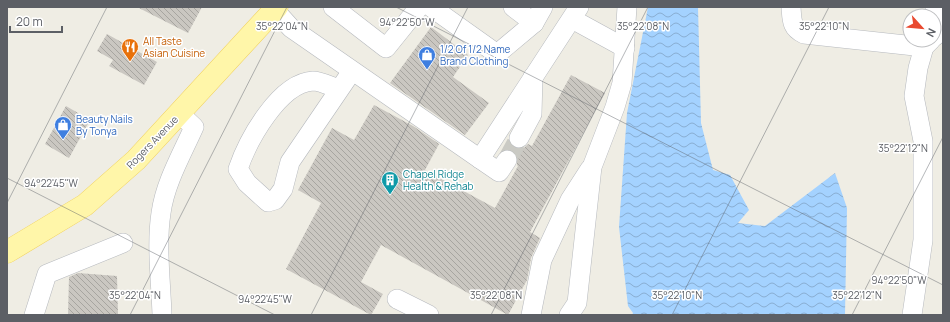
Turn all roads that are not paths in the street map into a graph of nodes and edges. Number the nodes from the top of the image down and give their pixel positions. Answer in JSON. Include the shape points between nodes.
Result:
{"nodes":[{"id":1,"x":333,"y":7,"type":"edge"},
{"id":2,"x":418,"y":7,"type":"edge"},
{"id":3,"x":431,"y":7,"type":"edge"},
{"id":4,"x":512,"y":7,"type":"edge"},
{"id":5,"x":627,"y":7,"type":"edge"},
{"id":6,"x":791,"y":7,"type":"edge"},
{"id":7,"x":935,"y":7,"type":"edge"},
{"id":8,"x":275,"y":8,"type":"edge"},
{"id":9,"x":943,"y":12,"type":"edge"},
{"id":10,"x":575,"y":13,"type":"edge"},
{"id":11,"x":539,"y":15,"type":"edge"},
{"id":12,"x":902,"y":39,"type":"edge"},
{"id":13,"x":625,"y":48,"type":"junction"},
{"id":14,"x":927,"y":48,"type":"edge"},
{"id":15,"x":352,"y":71,"type":"junction"},
{"id":16,"x":534,"y":77,"type":"junction"},
{"id":17,"x":339,"y":90,"type":"junction"},
{"id":18,"x":180,"y":114,"type":"junction"},
{"id":19,"x":519,"y":138,"type":"tunnel mouth"},
{"id":20,"x":480,"y":159,"type":"junction"},
{"id":21,"x":507,"y":160,"type":"tunnel mouth"},
{"id":22,"x":592,"y":167,"type":"junction"},
{"id":23,"x":123,"y":243,"type":"dead end"},
{"id":24,"x":7,"y":252,"type":"edge"},
{"id":25,"x":397,"y":299,"type":"dead end"},
{"id":26,"x":34,"y":315,"type":"edge"},
{"id":27,"x":162,"y":315,"type":"edge"},
{"id":28,"x":429,"y":315,"type":"edge"},
{"id":29,"x":531,"y":315,"type":"edge"},
{"id":30,"x":569,"y":315,"type":"edge"},
{"id":31,"x":912,"y":315,"type":"edge"}],
"edges":[{"from":1,"to":2,"type":"street","via":[[386,48]]},
{"from":3,"to":11,"type":"street","via":[[497,54]]},
{"from":4,"to":11,"type":"street"},
{"from":5,"to":13,"type":"street"},
{"from":6,"to":12,"type":"street","via":[[792,25],[804,34]]},
{"from":7,"to":9,"type":"street"},
{"from":8,"to":15,"type":"street","via":[[291,28]]},
{"from":8,"to":18,"type":"main road","name":"Rogers Avenue"},
{"from":10,"to":13,"type":"street"},
{"from":10,"to":16,"type":"street"},
{"from":13,"to":22,"type":"street","via":[[622,82],[615,108]]},
{"from":14,"to":31,"type":"street","via":[[918,68],[914,96],[923,141],[922,240]]},
{"from":15,"to":17,"type":"street"},
{"from":15,"to":20,"type":"street"},
{"from":16,"to":19,"type":"street","via":[[532,114]]},
{"from":16,"to":20,"type":"street"},
{"from":17,"to":17,"type":"street","via":[[290,162],[283,189],[275,200],[268,202],[246,183],[238,168],[246,147],[273,105],[301,83],[315,81]]},
{"from":18,"to":24,"type":"main road","name":"Rogers Avenue","via":[[136,160],[85,205]]},
{"from":18,"to":27,"type":"street","via":[[194,127],[168,187],[161,214],[159,235]]},
{"from":20,"to":21,"type":"street","via":[[500,172]]},
{"from":22,"to":29,"type":"street","via":[[570,200],[542,260]]},
{"from":22,"to":30,"type":"street","via":[[577,303]]},
{"from":23,"to":26,"type":"street","via":[[47,274]]},
{"from":25,"to":28,"type":"street"}]}
